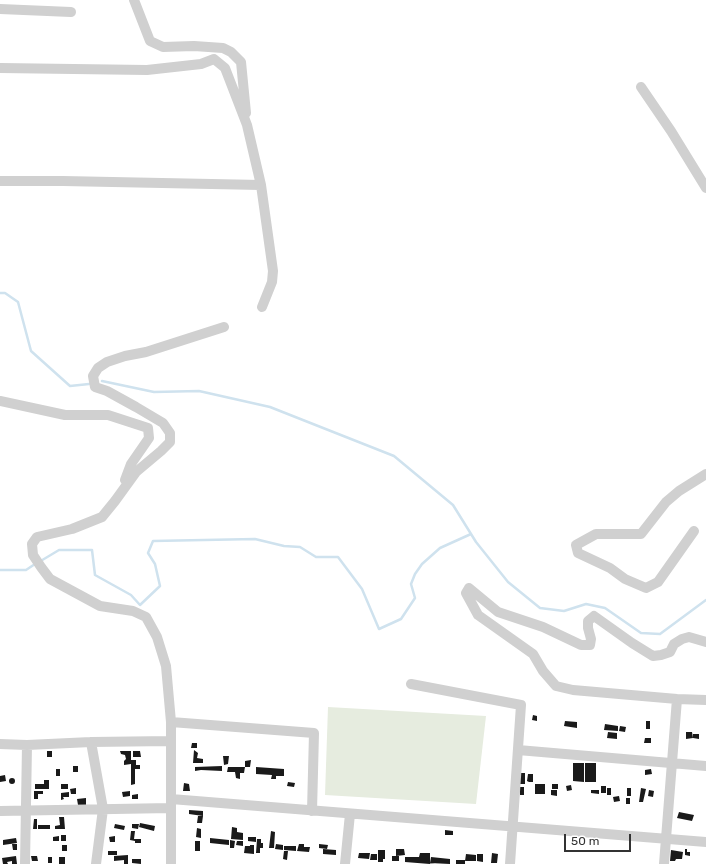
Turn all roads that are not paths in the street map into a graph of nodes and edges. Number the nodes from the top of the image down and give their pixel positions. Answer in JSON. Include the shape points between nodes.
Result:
{"nodes":[{"id":1,"x":134,"y":0,"type":"edge"},
{"id":2,"x":0,"y":9,"type":"edge"},
{"id":3,"x":70,"y":12,"type":"dead end"},
{"id":4,"x":0,"y":68,"type":"edge"},
{"id":5,"x":641,"y":87,"type":"dead end"},
{"id":6,"x":247,"y":125,"type":"junction"},
{"id":7,"x":0,"y":181,"type":"edge"},
{"id":8,"x":261,"y":185,"type":"junction"},
{"id":9,"x":706,"y":188,"type":"edge"},
{"id":10,"x":262,"y":307,"type":"dead end"},
{"id":11,"x":224,"y":327,"type":"dead end"},
{"id":12,"x":0,"y":401,"type":"edge"},
{"id":13,"x":706,"y":474,"type":"edge"},
{"id":14,"x":121,"y":493,"type":"junction"},
{"id":15,"x":694,"y":531,"type":"dead end"},
{"id":16,"x":706,"y":642,"type":"edge"},
{"id":17,"x":411,"y":684,"type":"dead end"},
{"id":18,"x":677,"y":699,"type":"junction"},
{"id":19,"x":706,"y":700,"type":"edge"},
{"id":20,"x":171,"y":722,"type":"junction"},
{"id":21,"x":171,"y":741,"type":"junction"},
{"id":22,"x":91,"y":742,"type":"junction"},
{"id":23,"x":0,"y":744,"type":"edge"},
{"id":24,"x":27,"y":745,"type":"junction"},
{"id":25,"x":518,"y":750,"type":"junction"},
{"id":26,"x":672,"y":763,"type":"junction"},
{"id":27,"x":706,"y":766,"type":"edge"},
{"id":28,"x":171,"y":804,"type":"junction"},
{"id":29,"x":102,"y":810,"type":"junction"},
{"id":30,"x":0,"y":811,"type":"edge"},
{"id":31,"x":26,"y":811,"type":"junction"},
{"id":32,"x":312,"y":811,"type":"junction"},
{"id":33,"x":350,"y":814,"type":"junction"},
{"id":34,"x":512,"y":827,"type":"junction"},
{"id":35,"x":667,"y":839,"type":"junction"},
{"id":36,"x":706,"y":842,"type":"edge"},
{"id":37,"x":25,"y":864,"type":"edge"},
{"id":38,"x":96,"y":864,"type":"edge"},
{"id":39,"x":171,"y":864,"type":"edge"},
{"id":40,"x":345,"y":864,"type":"edge"},
{"id":41,"x":510,"y":864,"type":"edge"},
{"id":42,"x":664,"y":864,"type":"edge"}],
"edges":[{"from":1,"to":6,"type":"street","via":[[150,41],[163,47],[223,48],[241,62]]},
{"from":2,"to":3,"type":"street"},
{"from":4,"to":6,"type":"street","via":[[147,70],[201,64],[214,60],[225,68]]},
{"from":5,"to":9,"type":"street"},
{"from":6,"to":8,"type":"street"},
{"from":7,"to":8,"type":"street"},
{"from":8,"to":10,"type":"street","via":[[273,270],[272,282]]},
{"from":11,"to":14,"type":"street","via":[[107,362],[98,368],[93,376],[95,387],[106,390],[163,423],[170,433],[170,442],[136,472]]},
{"from":12,"to":14,"type":"street","via":[[64,415],[108,415],[148,428],[149,438],[131,464]]},
{"from":13,"to":15,"type":"street","via":[[666,502],[642,534],[596,534],[576,544],[578,553],[646,588],[658,582]]},
{"from":14,"to":20,"type":"street","via":[[102,517],[72,529],[37,537],[32,544],[33,555],[50,579],[100,606],[133,611],[146,617],[157,637],[166,666]]},
{"from":16,"to":18,"type":"street","via":[[689,637],[674,644],[670,652],[653,656],[594,616],[588,620],[590,645],[581,645],[543,627],[498,612],[468,588],[466,593],[478,615],[533,654],[556,686],[573,690]]},
{"from":17,"to":25,"type":"street","via":[[521,705]]},
{"from":18,"to":19,"type":"street"},
{"from":18,"to":26,"type":"street"},
{"from":20,"to":21,"type":"street"},
{"from":20,"to":32,"type":"street","via":[[314,733]]},
{"from":21,"to":22,"type":"street"},
{"from":21,"to":28,"type":"street"},
{"from":22,"to":24,"type":"street"},
{"from":22,"to":29,"type":"street"},
{"from":23,"to":24,"type":"street"},
{"from":24,"to":31,"type":"street"},
{"from":25,"to":26,"type":"street"},
{"from":25,"to":34,"type":"street"},
{"from":26,"to":27,"type":"street"},
{"from":26,"to":35,"type":"street"},
{"from":28,"to":29,"type":"street"},
{"from":28,"to":32,"type":"street"},
{"from":28,"to":39,"type":"street"},
{"from":29,"to":31,"type":"street"},
{"from":29,"to":38,"type":"street"},
{"from":30,"to":31,"type":"street"},
{"from":31,"to":37,"type":"street"},
{"from":32,"to":33,"type":"street"},
{"from":33,"to":34,"type":"street"},
{"from":33,"to":40,"type":"street"},
{"from":34,"to":35,"type":"street"},
{"from":34,"to":41,"type":"street"},
{"from":35,"to":36,"type":"street"},
{"from":35,"to":42,"type":"street"}]}
